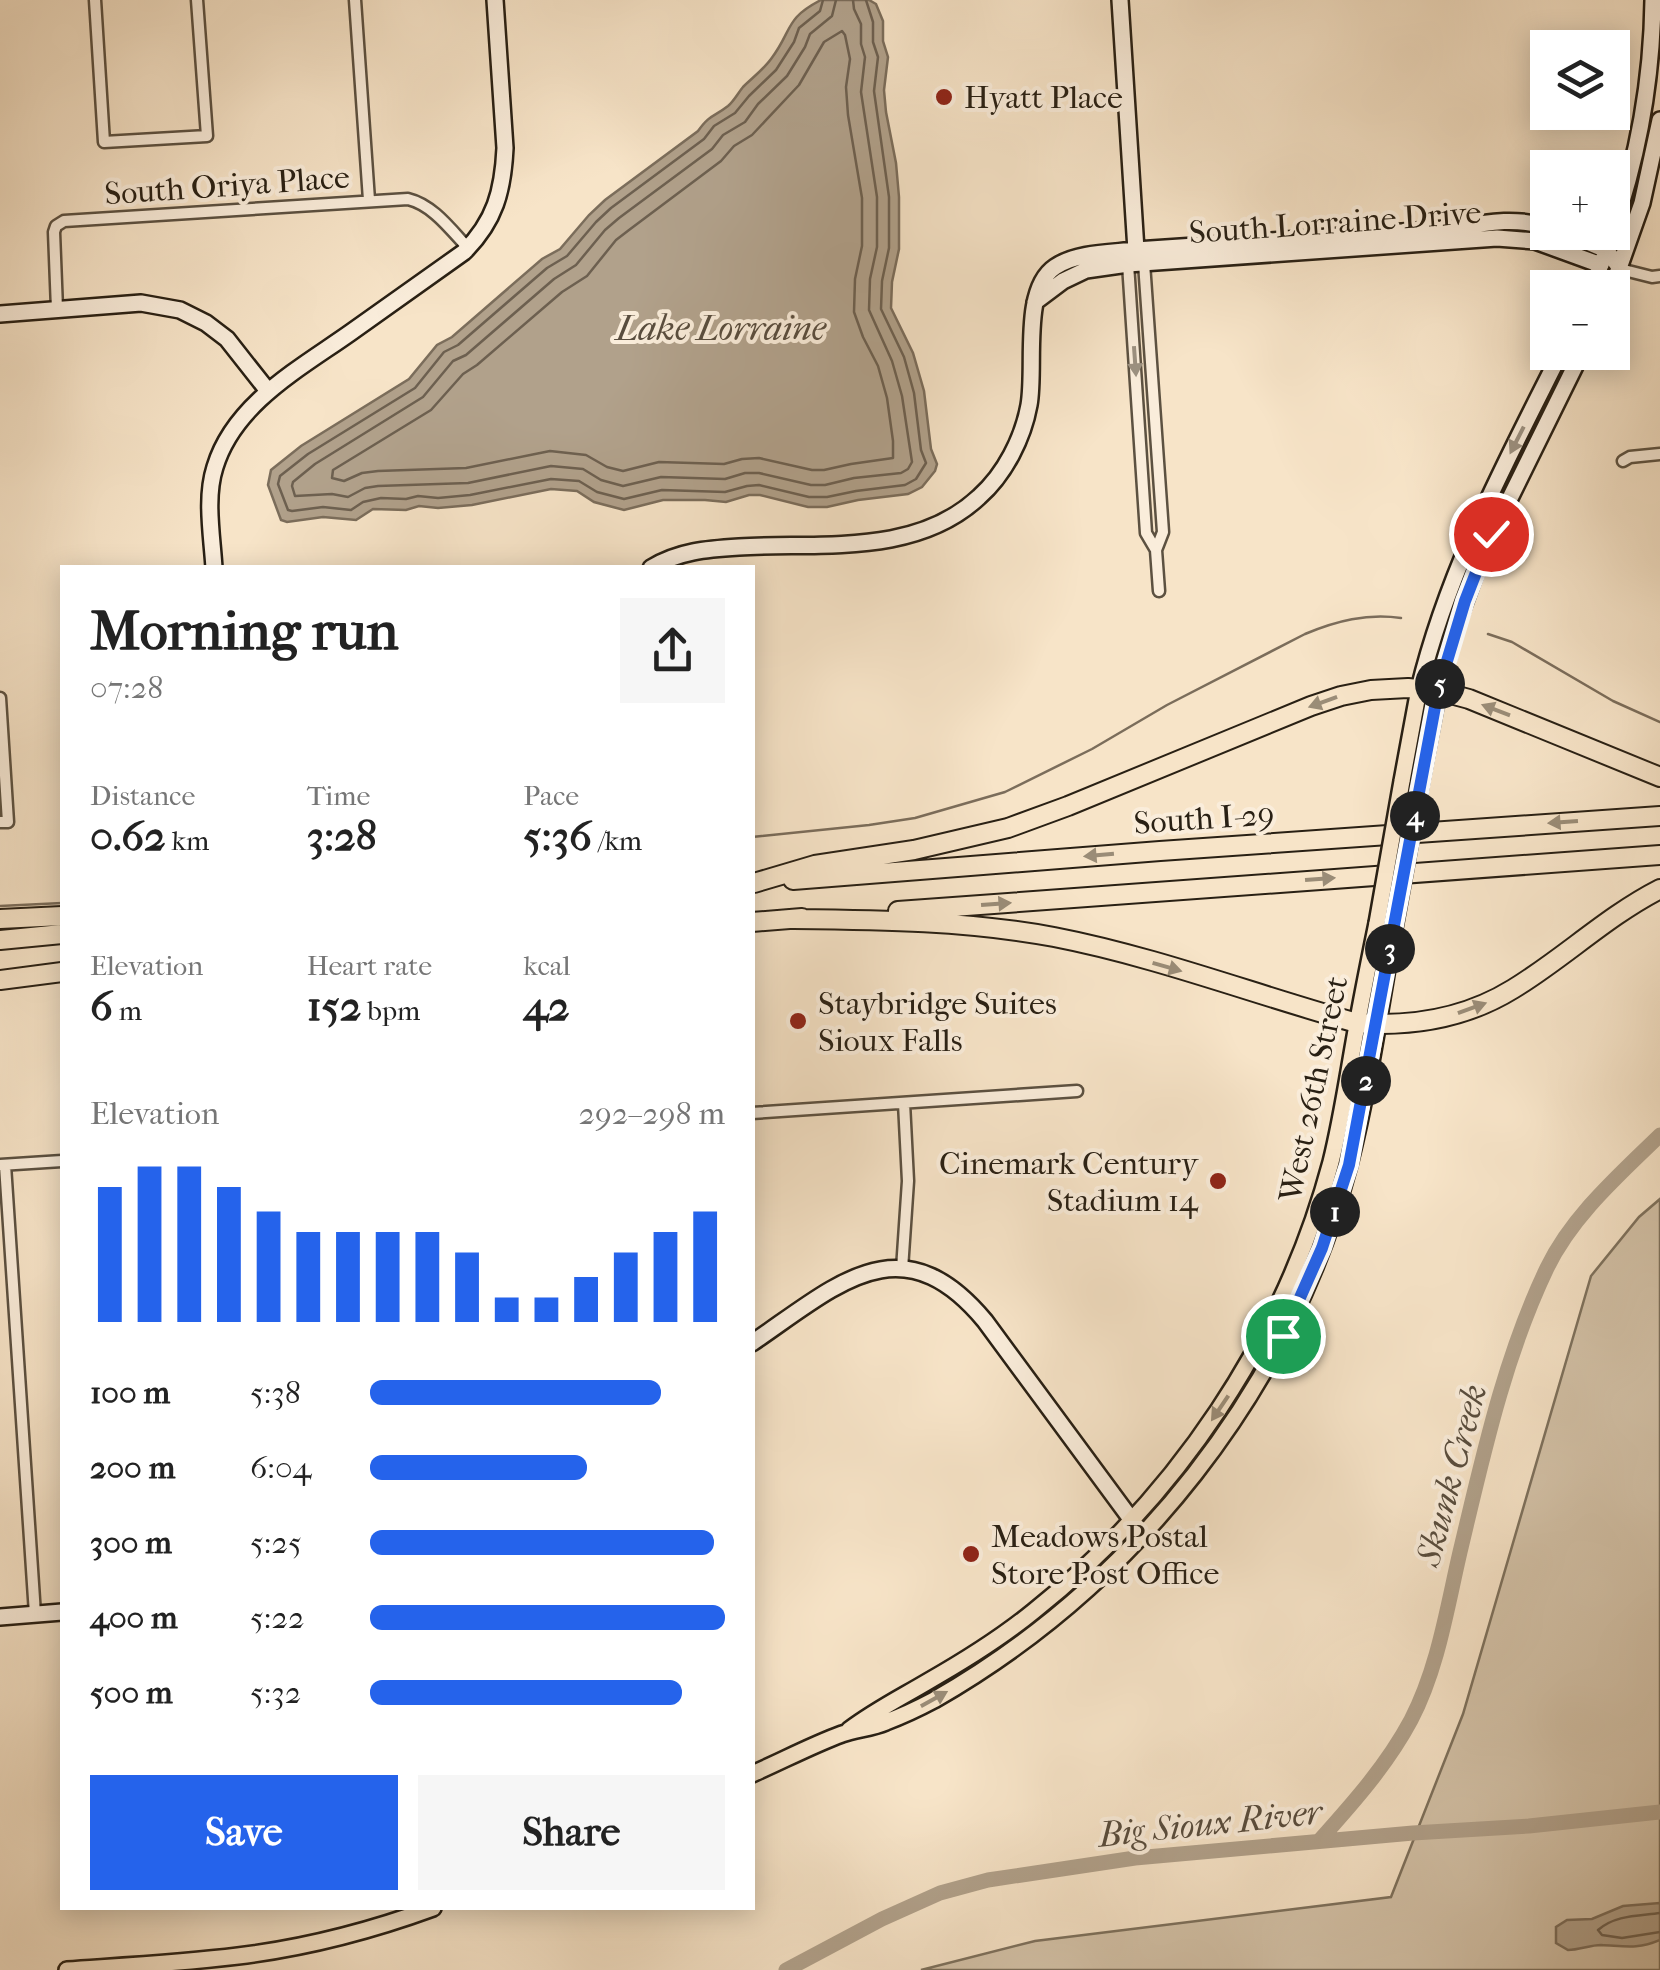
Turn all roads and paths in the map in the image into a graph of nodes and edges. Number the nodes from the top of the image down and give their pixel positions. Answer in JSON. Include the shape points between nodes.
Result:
{"nodes":[{"id":1,"x":95,"y":0,"type":"edge"},
{"id":2,"x":197,"y":0,"type":"edge"},
{"id":3,"x":355,"y":0,"type":"edge"},
{"id":4,"x":496,"y":0,"type":"edge"},
{"id":5,"x":1120,"y":0,"type":"edge"},
{"id":6,"x":1653,"y":0,"type":"edge"},
{"id":7,"x":1660,"y":103,"type":"edge"},
{"id":8,"x":1660,"y":121,"type":"edge"},
{"id":9,"x":1630,"y":173,"type":"edge"},
{"id":10,"x":368,"y":200,"type":"junction"},
{"id":11,"x":1530,"y":223,"type":"edge"},
{"id":12,"x":468,"y":248,"type":"junction"},
{"id":13,"x":1592,"y":250,"type":"edge"},
{"id":14,"x":1606,"y":250,"type":"edge"},
{"id":15,"x":1604,"y":258,"type":"junction"},
{"id":16,"x":1136,"y":259,"type":"junction"},
{"id":17,"x":1621,"y":269,"type":"junction"},
{"id":18,"x":1599,"y":270,"type":"edge"},
{"id":19,"x":1660,"y":276,"type":"edge"},
{"id":20,"x":57,"y":309,"type":"junction"},
{"id":21,"x":0,"y":314,"type":"edge"},
{"id":22,"x":1552,"y":370,"type":"edge"},
{"id":23,"x":1573,"y":370,"type":"edge"},
{"id":24,"x":268,"y":391,"type":"junction"},
{"id":25,"x":1660,"y":454,"type":"edge"},
{"id":26,"x":1623,"y":461,"type":"dead end"},
{"id":27,"x":214,"y":565,"type":"edge"},
{"id":28,"x":657,"y":565,"type":"edge"},
{"id":29,"x":1158,"y":591,"type":"dead end"},
{"id":30,"x":1428,"y":690,"type":"junction"},
{"id":31,"x":0,"y":698,"type":"edge"},
{"id":32,"x":1660,"y":776,"type":"edge"},
{"id":33,"x":1660,"y":816,"type":"edge"},
{"id":34,"x":4,"y":822,"type":"edge"},
{"id":35,"x":1660,"y":855,"type":"edge"},
{"id":36,"x":755,"y":883,"type":"edge"},
{"id":37,"x":755,"y":883,"type":"edge"},
{"id":38,"x":1660,"y":889,"type":"edge"},
{"id":39,"x":60,"y":916,"type":"edge"},
{"id":40,"x":0,"y":919,"type":"edge"},
{"id":41,"x":794,"y":919,"type":"junction"},
{"id":42,"x":755,"y":922,"type":"edge"},
{"id":43,"x":60,"y":934,"type":"edge"},
{"id":44,"x":0,"y":940,"type":"edge"},
{"id":45,"x":60,"y":971,"type":"edge"},
{"id":46,"x":0,"y":977,"type":"edge"},
{"id":47,"x":1357,"y":1023,"type":"junction"},
{"id":48,"x":1376,"y":1024,"type":"junction"},
{"id":49,"x":1077,"y":1091,"type":"dead end"},
{"id":50,"x":904,"y":1103,"type":"junction"},
{"id":51,"x":755,"y":1113,"type":"edge"},
{"id":52,"x":60,"y":1161,"type":"edge"},
{"id":53,"x":2,"y":1165,"type":"edge"},
{"id":54,"x":902,"y":1269,"type":"junction"},
{"id":55,"x":755,"y":1341,"type":"edge"},
{"id":56,"x":1132,"y":1520,"type":"junction"},
{"id":57,"x":1143,"y":1535,"type":"junction"},
{"id":58,"x":60,"y":1612,"type":"edge"},
{"id":59,"x":35,"y":1614,"type":"junction"},
{"id":60,"x":0,"y":1616,"type":"edge"},
{"id":61,"x":843,"y":1734,"type":"junction"},
{"id":62,"x":755,"y":1773,"type":"edge"},
{"id":63,"x":427,"y":1910,"type":"edge"},
{"id":64,"x":67,"y":1970,"type":"edge"}],
"edges":[{"from":1,"to":2,"type":"street","via":[[104,142],[207,136]]},
{"from":3,"to":10,"type":"street"},
{"from":4,"to":12,"type":"street","via":[[504,172],[491,217]]},
{"from":5,"to":16,"type":"street"},
{"from":6,"to":9,"type":"street"},
{"from":7,"to":8,"type":"street"},
{"from":8,"to":17,"type":"street"},
{"from":10,"to":12,"type":"street","name":"South Oriya Place","via":[[420,202]]},
{"from":10,"to":20,"type":"street","name":"South Oriya Place","via":[[61,222],[54,232]]},
{"from":11,"to":16,"type":"street","name":"South Lorraine Drive"},
{"from":12,"to":24,"type":"street"},
{"from":13,"to":15,"type":"street"},
{"from":14,"to":15,"type":"street"},
{"from":15,"to":16,"type":"street","name":"South Lorraine Drive","via":[[1513,238]]},
{"from":15,"to":17,"type":"street"},
{"from":15,"to":18,"type":"street"},
{"from":16,"to":28,"type":"street","via":[[1092,255],[1058,264],[1046,275],[1033,303],[1024,424],[999,475],[960,512],[892,540],[708,549]]},
{"from":16,"to":29,"type":"street","via":[[1146,533],[1156,550]]},
{"from":17,"to":19,"type":"street"},
{"from":20,"to":21,"type":"street"},
{"from":20,"to":24,"type":"street","via":[[141,303],[193,316],[233,345]]},
{"from":22,"to":30,"type":"street","name":"West 26th Street","one_way":true,"via":[[1466,544],[1436,626]]},
{"from":23,"to":30,"type":"street","name":"West 26th Street","via":[[1482,555]]},
{"from":24,"to":27,"type":"street","via":[[222,446],[214,469]]},
{"from":25,"to":26,"type":"street"},
{"from":32,"to":30,"type":"highway","one_way":true,"via":[[1468,699]]},
{"from":30,"to":36,"type":"highway","one_way":true,"via":[[1371,690],[1328,700],[993,832]]},
{"from":30,"to":47,"type":"main road","name":"West 26th Street","bridge":true,"via":[[1402,782]]},
{"from":30,"to":48,"type":"main road","name":"West 26th Street","bridge":true,"via":[[1420,785]]},
{"from":31,"to":34,"type":"street"},
{"from":33,"to":37,"type":"highway","name":"South I-29","one_way":true},
{"from":41,"to":35,"type":"highway","one_way":true},
{"from":48,"to":38,"type":"highway","one_way":true,"via":[[1438,1019],[1496,998]]},
{"from":39,"to":40,"type":"highway"},
{"from":41,"to":42,"type":"highway"},
{"from":41,"to":47,"type":"highway","one_way":true,"via":[[942,923],[1053,937]]},
{"from":43,"to":44,"type":"highway"},
{"from":45,"to":46,"type":"highway"},
{"from":47,"to":48,"type":"highway"},
{"from":47,"to":56,"type":"main road","name":"West 26th Street","one_way":true,"via":[[1331,1160],[1280,1300],[1206,1428]]},
{"from":48,"to":57,"type":"main road","name":"West 26th Street","via":[[1349,1165],[1296,1308],[1222,1439]]},
{"from":49,"to":50,"type":"street"},
{"from":50,"to":51,"type":"street"},
{"from":50,"to":54,"type":"street","via":[[908,1187]]},
{"from":52,"to":53,"type":"street"},
{"from":53,"to":59,"type":"street"},
{"from":54,"to":55,"type":"street","via":[[842,1282]]},
{"from":54,"to":56,"type":"street","via":[[934,1276],[970,1304]]},
{"from":56,"to":57,"type":"street"},
{"from":56,"to":61,"type":"main road","name":"West 26th Street","via":[[1014,1626]]},
{"from":61,"to":57,"type":"main road","name":"West 26th Street","one_way":true,"via":[[908,1712],[995,1662],[1061,1613]]},
{"from":58,"to":59,"type":"street"},
{"from":59,"to":60,"type":"street"},
{"from":61,"to":62,"type":"main road"},
{"from":63,"to":64,"type":"main road","via":[[287,1948]]}]}
